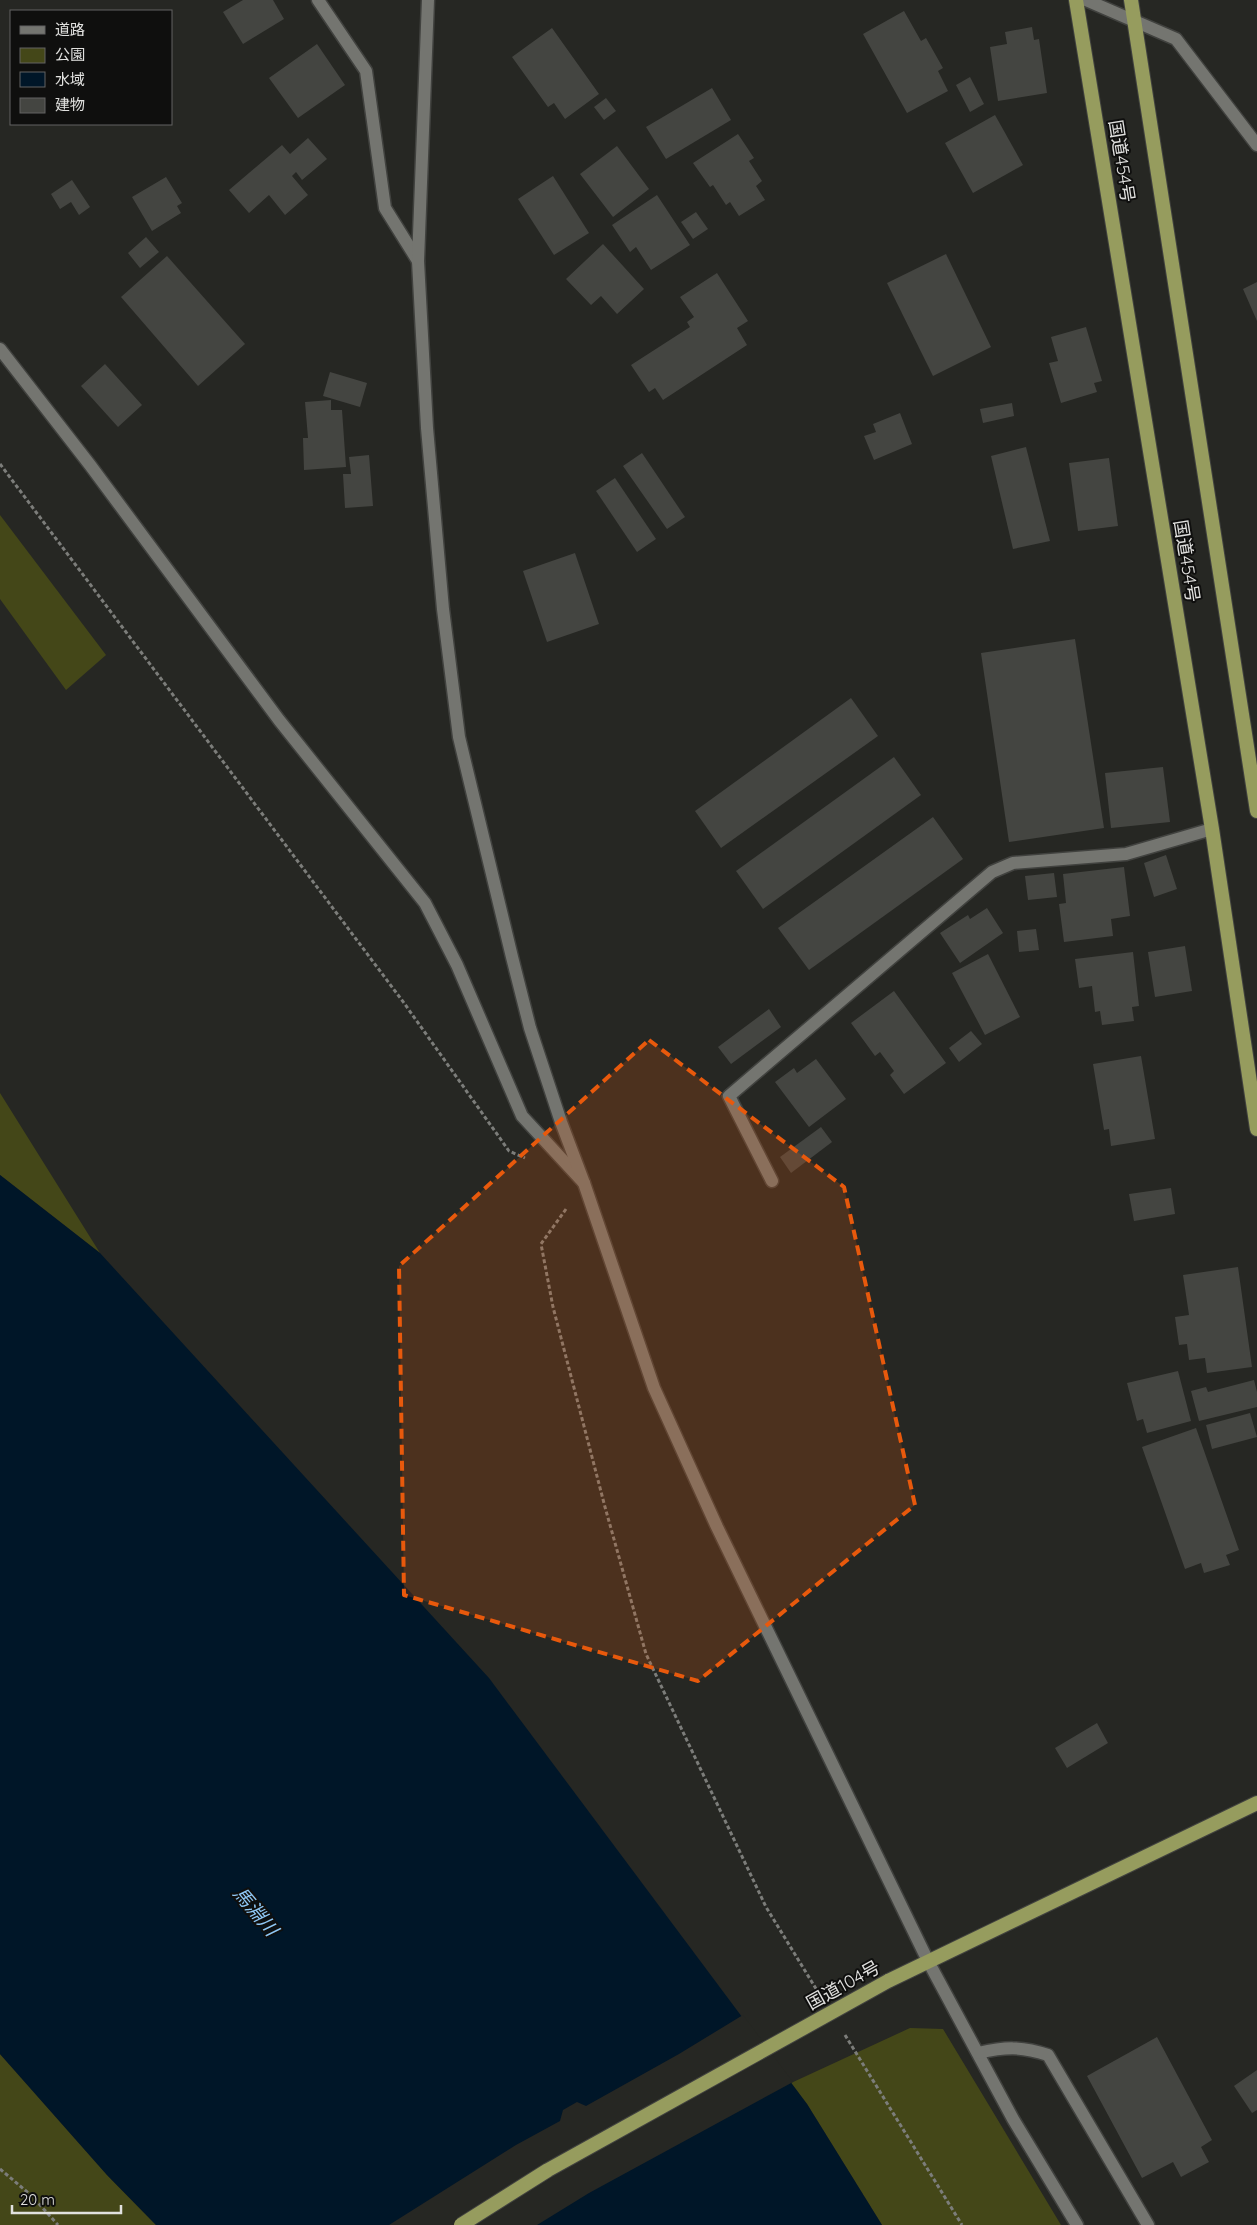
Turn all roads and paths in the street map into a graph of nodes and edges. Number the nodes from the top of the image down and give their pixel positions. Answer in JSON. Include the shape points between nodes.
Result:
{"nodes":[{"id":1,"x":318,"y":0,"type":"edge"},
{"id":2,"x":428,"y":0,"type":"edge"},
{"id":3,"x":1076,"y":0,"type":"edge"},
{"id":4,"x":1086,"y":0,"type":"edge"},
{"id":5,"x":1131,"y":0,"type":"edge"},
{"id":6,"x":1134,"y":20,"type":"junction"},
{"id":7,"x":1257,"y":145,"type":"edge"},
{"id":8,"x":418,"y":261,"type":"junction"},
{"id":9,"x":0,"y":349,"type":"edge"},
{"id":10,"x":0,"y":464,"type":"edge"},
{"id":11,"x":1257,"y":810,"type":"edge"},
{"id":12,"x":1212,"y":829,"type":"junction"},
{"id":13,"x":1257,"y":1129,"type":"edge"},
{"id":14,"x":534,"y":1162,"type":"dead end"},
{"id":15,"x":772,"y":1181,"type":"dead end"},
{"id":16,"x":584,"y":1183,"type":"junction"},
{"id":17,"x":1257,"y":1803,"type":"edge"},
{"id":18,"x":928,"y":1961,"type":"junction"},
{"id":19,"x":824,"y":2000,"type":"dead end"},
{"id":20,"x":844,"y":2034,"type":"dead end"},
{"id":21,"x":978,"y":2054,"type":"junction"},
{"id":22,"x":0,"y":2170,"type":"edge"},
{"id":23,"x":58,"y":2225,"type":"edge"},
{"id":24,"x":461,"y":2225,"type":"edge"},
{"id":25,"x":962,"y":2225,"type":"edge"},
{"id":26,"x":1077,"y":2225,"type":"edge"},
{"id":27,"x":1148,"y":2225,"type":"edge"}],
"edges":[{"from":1,"to":8,"type":"street","via":[[366,71],[385,208]]},
{"from":2,"to":8,"type":"street"},
{"from":3,"to":12,"type":"highway","name":"国道454号"},
{"from":4,"to":6,"type":"street"},
{"from":5,"to":6,"type":"highway","name":"国道454号"},
{"from":6,"to":7,"type":"street","via":[[1176,39]]},
{"from":6,"to":11,"type":"highway","name":"国道454号"},
{"from":8,"to":16,"type":"street","via":[[428,437],[443,609],[459,737],[530,1028]]},
{"from":9,"to":16,"type":"street","via":[[279,720],[426,903],[457,965],[522,1116]]},
{"from":10,"to":14,"type":"path","via":[[387,980],[509,1151]]},
{"from":12,"to":13,"type":"highway","name":"国道454号"},
{"from":12,"to":15,"type":"street","via":[[1126,854],[1013,863],[992,872],[729,1096]]},
{"from":16,"to":18,"type":"street","via":[[654,1388],[717,1527]]},
{"from":16,"to":19,"type":"path","via":[[541,1244],[553,1307],[646,1654],[766,1907]]},
{"from":17,"to":18,"type":"highway","name":"国道104号"},
{"from":18,"to":21,"type":"street"},
{"from":18,"to":24,"type":"highway","name":"国道104号","bridge":true,"via":[[548,2170]]},
{"from":20,"to":25,"type":"path"},
{"from":21,"to":26,"type":"street"},
{"from":21,"to":27,"type":"street","via":[[1004,2047],[1029,2049],[1048,2055]]},
{"from":22,"to":23,"type":"path","via":[[32,2196]]}]}
